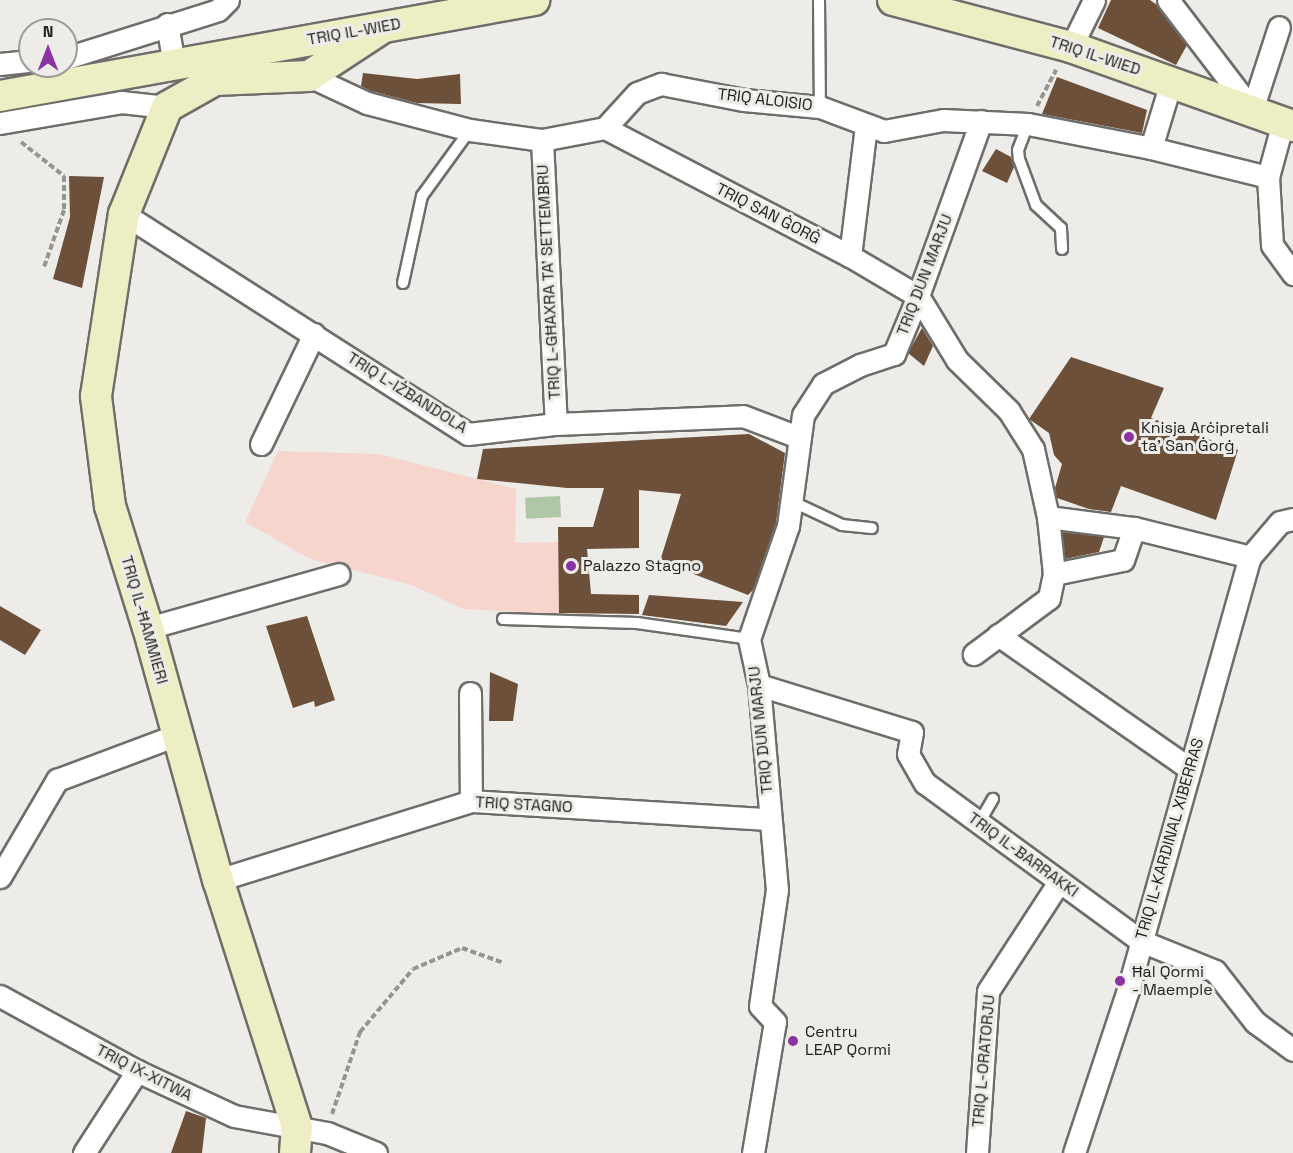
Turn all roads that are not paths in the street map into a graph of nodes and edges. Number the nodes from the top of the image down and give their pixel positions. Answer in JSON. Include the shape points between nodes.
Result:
{"nodes":[{"id":1,"x":228,"y":0,"type":"edge"},
{"id":2,"x":534,"y":0,"type":"edge"},
{"id":3,"x":819,"y":0,"type":"edge"},
{"id":4,"x":893,"y":0,"type":"edge"},
{"id":5,"x":1094,"y":0,"type":"edge"},
{"id":6,"x":1168,"y":0,"type":"edge"},
{"id":7,"x":166,"y":24,"type":"junction"},
{"id":8,"x":1279,"y":27,"type":"dead end"},
{"id":9,"x":382,"y":28,"type":"junction"},
{"id":10,"x":1071,"y":46,"type":"junction"},
{"id":11,"x":78,"y":54,"type":"edge"},
{"id":12,"x":18,"y":62,"type":"edge"},
{"id":13,"x":0,"y":64,"type":"edge"},
{"id":14,"x":174,"y":64,"type":"junction"},
{"id":15,"x":309,"y":76,"type":"junction"},
{"id":16,"x":1172,"y":81,"type":"junction"},
{"id":17,"x":0,"y":96,"type":"edge"},
{"id":18,"x":166,"y":107,"type":"junction"},
{"id":19,"x":820,"y":107,"type":"junction"},
{"id":20,"x":1252,"y":110,"type":"junction"},
{"id":21,"x":981,"y":122,"type":"junction"},
{"id":22,"x":866,"y":124,"type":"junction"},
{"id":23,"x":1028,"y":124,"type":"junction"},
{"id":24,"x":1288,"y":124,"type":"edge"},
{"id":25,"x":605,"y":128,"type":"junction"},
{"id":26,"x":8,"y":130,"type":"edge"},
{"id":27,"x":470,"y":130,"type":"junction"},
{"id":28,"x":542,"y":140,"type":"junction"},
{"id":29,"x":1151,"y":148,"type":"junction"},
{"id":30,"x":1268,"y":177,"type":"junction"},
{"id":31,"x":124,"y":214,"type":"junction"},
{"id":32,"x":1062,"y":249,"type":"dead end"},
{"id":33,"x":850,"y":256,"type":"junction"},
{"id":34,"x":1293,"y":274,"type":"edge"},
{"id":35,"x":403,"y":283,"type":"dead end"},
{"id":36,"x":918,"y":296,"type":"junction"},
{"id":37,"x":315,"y":334,"type":"junction"},
{"id":38,"x":556,"y":424,"type":"junction"},
{"id":39,"x":798,"y":437,"type":"junction"},
{"id":40,"x":261,"y":444,"type":"dead end"},
{"id":41,"x":790,"y":501,"type":"junction"},
{"id":42,"x":1048,"y":517,"type":"junction"},
{"id":43,"x":1293,"y":519,"type":"edge"},
{"id":44,"x":872,"y":528,"type":"dead end"},
{"id":45,"x":1134,"y":528,"type":"junction"},
{"id":46,"x":1250,"y":557,"type":"junction"},
{"id":47,"x":339,"y":574,"type":"dead end"},
{"id":48,"x":1054,"y":574,"type":"junction"},
{"id":49,"x":503,"y":619,"type":"dead end"},
{"id":50,"x":148,"y":628,"type":"junction"},
{"id":51,"x":998,"y":635,"type":"junction"},
{"id":52,"x":749,"y":639,"type":"junction"},
{"id":53,"x":974,"y":654,"type":"dead end"},
{"id":54,"x":759,"y":685,"type":"junction"},
{"id":55,"x":470,"y":693,"type":"dead end"},
{"id":56,"x":177,"y":735,"type":"junction"},
{"id":57,"x":1190,"y":769,"type":"junction"},
{"id":58,"x":993,"y":799,"type":"dead end"},
{"id":59,"x":471,"y":801,"type":"junction"},
{"id":60,"x":769,"y":819,"type":"junction"},
{"id":61,"x":979,"y":823,"type":"junction"},
{"id":62,"x":0,"y":877,"type":"edge"},
{"id":63,"x":218,"y":880,"type":"junction"},
{"id":64,"x":1059,"y":882,"type":"junction"},
{"id":65,"x":1141,"y":941,"type":"junction"},
{"id":66,"x":0,"y":996,"type":"edge"},
{"id":67,"x":1293,"y":1050,"type":"edge"},
{"id":68,"x":137,"y":1071,"type":"junction"},
{"id":69,"x":296,"y":1140,"type":"edge"},
{"id":70,"x":84,"y":1153,"type":"edge"},
{"id":71,"x":376,"y":1153,"type":"edge"},
{"id":72,"x":753,"y":1153,"type":"edge"},
{"id":73,"x":977,"y":1153,"type":"edge"},
{"id":74,"x":1074,"y":1153,"type":"edge"}],
"edges":[{"from":1,"to":7,"type":"street","via":[[218,10]]},
{"from":2,"to":9,"type":"street","name":"TRIQ IL-WIED"},
{"from":3,"to":19,"type":"lane"},
{"from":4,"to":10,"type":"street","name":"TRIQ IL-WIED"},
{"from":5,"to":10,"type":"street"},
{"from":6,"to":20,"type":"street"},
{"from":7,"to":11,"type":"street"},
{"from":7,"to":14,"type":"street"},
{"from":8,"to":20,"type":"street"},
{"from":9,"to":14,"type":"street","name":"TRIQ IL-WIED"},
{"from":9,"to":15,"type":"street"},
{"from":10,"to":16,"type":"street","name":"TRIQ IL-WIED"},
{"from":12,"to":13,"type":"street"},
{"from":14,"to":17,"type":"street","name":"TRIQ IL-WIED"},
{"from":15,"to":18,"type":"street","via":[[215,80]]},
{"from":15,"to":27,"type":"street","via":[[367,104]]},
{"from":16,"to":20,"type":"street","name":"TRIQ IL-WIED"},
{"from":16,"to":29,"type":"street"},
{"from":18,"to":26,"type":"street","via":[[121,102]]},
{"from":18,"to":31,"type":"street","name":"TRIQ IL-ĦAMMIERI"},
{"from":19,"to":22,"type":"street","name":"TRIQ ALOISIO"},
{"from":19,"to":25,"type":"street","name":"TRIQ ALOISIO","via":[[744,100],[662,84],[637,93]]},
{"from":20,"to":24,"type":"street","name":"TRIQ IL-WIED"},
{"from":21,"to":22,"type":"street","name":"TRIQ ALOISIO","via":[[943,120],[884,131]]},
{"from":21,"to":23,"type":"street","name":"TRIQ ALOISIO"},
{"from":21,"to":36,"type":"street","name":"TRIQ DUN MARJU"},
{"from":22,"to":33,"type":"street"},
{"from":23,"to":29,"type":"street","name":"TRIQ ALOISIO"},
{"from":23,"to":32,"type":"lane","via":[[1018,150],[1019,159],[1036,205],[1061,228]]},
{"from":24,"to":30,"type":"street"},
{"from":25,"to":28,"type":"street"},
{"from":25,"to":33,"type":"street","name":"TRIQ SAN ĠORĠ"},
{"from":27,"to":28,"type":"street"},
{"from":27,"to":35,"type":"lane","via":[[422,196]]},
{"from":28,"to":38,"type":"street","name":"TRIQ L-GĦAXRA TA' SETTEMBRU"},
{"from":29,"to":30,"type":"street","name":"TRIQ ALOISIO"},
{"from":30,"to":34,"type":"street","via":[[1272,245]]},
{"from":31,"to":37,"type":"street","name":"TRIQ L-IŻBANDOLA"},
{"from":31,"to":50,"type":"street","name":"TRIQ IL-ĦAMMIERI","via":[[96,396],[110,506]]},
{"from":33,"to":36,"type":"street","name":"TRIQ SAN ĠORĠ"},
{"from":36,"to":39,"type":"street","name":"TRIQ DUN MARJU","via":[[894,354],[860,365],[823,384],[803,415]]},
{"from":36,"to":42,"type":"street","name":"TRIQ SAN ĠORĠ","via":[[957,360],[1009,411],[1033,449]]},
{"from":37,"to":38,"type":"street","name":"TRIQ L-IŻBANDOLA","via":[[468,434]]},
{"from":37,"to":40,"type":"street"},
{"from":38,"to":39,"type":"street","name":"TRIQ L-IŻBANDOLA","via":[[742,416]]},
{"from":39,"to":41,"type":"street","name":"TRIQ DUN MARJU"},
{"from":41,"to":44,"type":"lane","via":[[842,525]]},
{"from":41,"to":52,"type":"street","name":"TRIQ DUN MARJU","via":[[788,526]]},
{"from":42,"to":45,"type":"street"},
{"from":42,"to":48,"type":"street","name":"TRIQ SAN ĠORĠ"},
{"from":43,"to":46,"type":"street","via":[[1280,522]]},
{"from":45,"to":46,"type":"street"},
{"from":45,"to":48,"type":"street","via":[[1123,560]]},
{"from":46,"to":57,"type":"street","name":"TRIQ IL-KARDINAL XIBERRAS"},
{"from":47,"to":50,"type":"street"},
{"from":48,"to":51,"type":"street","name":"TRIQ SAN ĠORĠ","via":[[1048,598]]},
{"from":49,"to":52,"type":"lane","via":[[637,623]]},
{"from":50,"to":56,"type":"street","name":"TRIQ IL-ĦAMMIERI"},
{"from":51,"to":53,"type":"street","name":"TRIQ SAN ĠORĠ"},
{"from":51,"to":57,"type":"street"},
{"from":52,"to":54,"type":"street","name":"TRIQ DUN MARJU"},
{"from":54,"to":60,"type":"street","name":"TRIQ DUN MARJU"},
{"from":54,"to":61,"type":"street","name":"TRIQ IL-BARRAKKI","via":[[912,732],[908,754],[925,783]]},
{"from":55,"to":59,"type":"street"},
{"from":56,"to":62,"type":"street","via":[[57,780]]},
{"from":56,"to":63,"type":"street","name":"TRIQ IL-ĦAMMIERI"},
{"from":57,"to":65,"type":"street","name":"TRIQ IL-KARDINAL XIBERRAS"},
{"from":58,"to":61,"type":"lane"},
{"from":59,"to":60,"type":"street","name":"TRIQ STAGNO"},
{"from":59,"to":63,"type":"street","name":"TRIQ STAGNO"},
{"from":60,"to":72,"type":"street","name":"TRIQ DUN MARJU","via":[[777,890],[760,1006],[775,1022]]},
{"from":61,"to":64,"type":"street","name":"TRIQ IL-BARRAKKI"},
{"from":63,"to":69,"type":"street","name":"TRIQ IL-ĦAMMIERI"},
{"from":64,"to":65,"type":"street","name":"TRIQ IL-BARRAKKI"},
{"from":64,"to":73,"type":"street","name":"TRIQ L-ORATORJU","via":[[988,991]]},
{"from":65,"to":67,"type":"street","name":"TRIQ IL-BARRAKKI","via":[[1215,971],[1255,1022]]},
{"from":65,"to":74,"type":"street","name":"TRIQ IL-KARDINAL XIBERRAS"},
{"from":66,"to":68,"type":"street","name":"TRIQ IX-XITWA"},
{"from":68,"to":69,"type":"street","name":"TRIQ IX-XITWA"},
{"from":68,"to":70,"type":"street"},
{"from":69,"to":71,"type":"street","name":"TRIQ IX-XITWA","via":[[327,1133]]}]}
